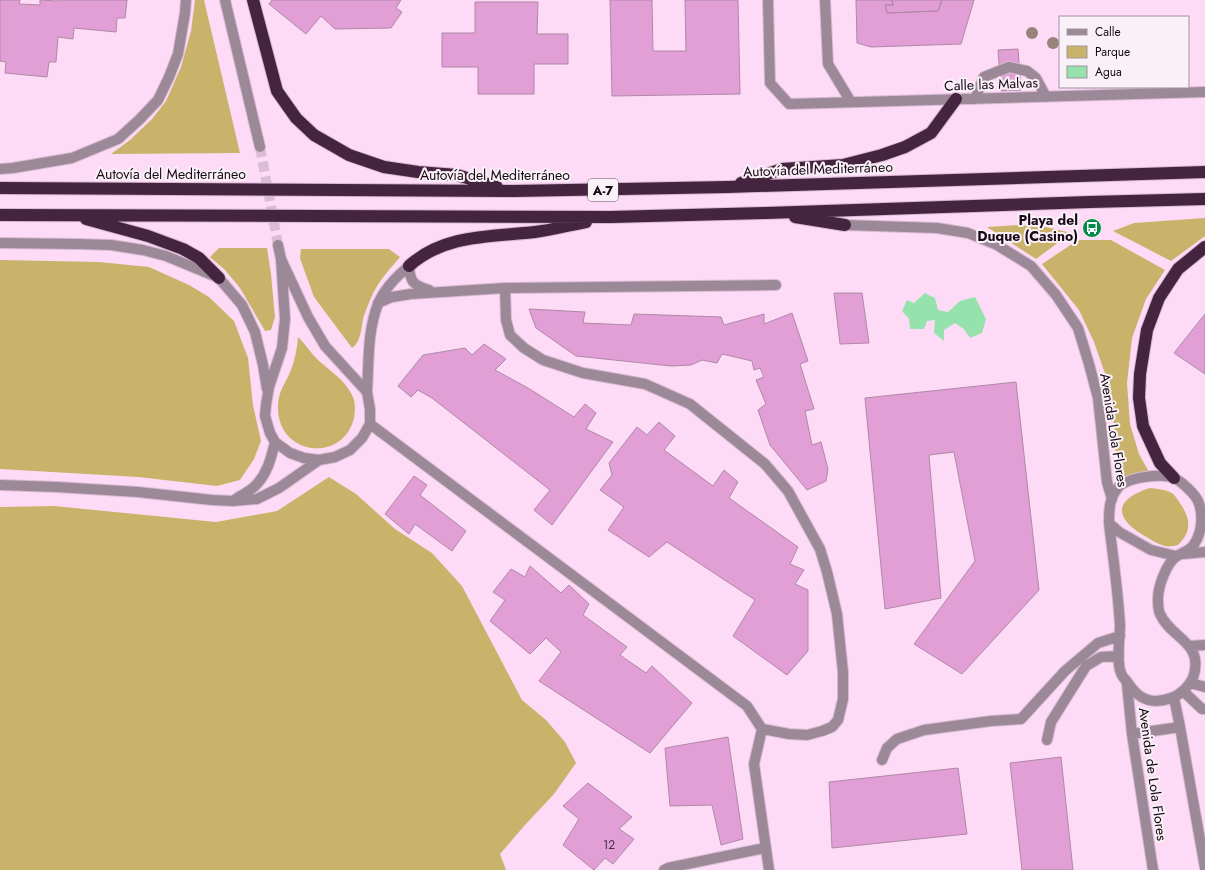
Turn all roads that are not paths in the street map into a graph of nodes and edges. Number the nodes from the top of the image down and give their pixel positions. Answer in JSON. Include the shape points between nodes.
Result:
{"nodes":[{"id":1,"x":186,"y":0,"type":"edge"},
{"id":2,"x":225,"y":0,"type":"edge"},
{"id":3,"x":253,"y":0,"type":"edge"},
{"id":4,"x":768,"y":0,"type":"edge"},
{"id":5,"x":825,"y":0,"type":"edge"},
{"id":6,"x":1205,"y":92,"type":"edge"},
{"id":7,"x":1046,"y":97,"type":"junction"},
{"id":8,"x":956,"y":99,"type":"junction"},
{"id":9,"x":975,"y":99,"type":"junction"},
{"id":10,"x":851,"y":102,"type":"junction"},
{"id":11,"x":260,"y":148,"type":"tunnel mouth"},
{"id":12,"x":0,"y":169,"type":"edge"},
{"id":13,"x":1205,"y":172,"type":"edge"},
{"id":14,"x":728,"y":187,"type":"junction"},
{"id":15,"x":0,"y":188,"type":"edge"},
{"id":16,"x":514,"y":191,"type":"junction"},
{"id":17,"x":1205,"y":199,"type":"edge"},
{"id":18,"x":766,"y":213,"type":"junction"},
{"id":19,"x":0,"y":215,"type":"edge"},
{"id":20,"x":71,"y":215,"type":"junction"},
{"id":21,"x":611,"y":217,"type":"junction"},
{"id":22,"x":845,"y":225,"type":"joint"},
{"id":23,"x":0,"y":244,"type":"edge"},
{"id":24,"x":278,"y":245,"type":"tunnel mouth"},
{"id":25,"x":1205,"y":247,"type":"edge"},
{"id":26,"x":282,"y":259,"type":"junction"},
{"id":27,"x":409,"y":266,"type":"junction"},
{"id":28,"x":219,"y":278,"type":"junction"},
{"id":29,"x":776,"y":285,"type":"dead end"},
{"id":30,"x":505,"y":288,"type":"junction"},
{"id":31,"x":435,"y":292,"type":"junction"},
{"id":32,"x":378,"y":302,"type":"junction"},
{"id":33,"x":367,"y":392,"type":"junction"},
{"id":34,"x":268,"y":394,"type":"junction"},
{"id":35,"x":370,"y":424,"type":"junction"},
{"id":36,"x":275,"y":442,"type":"junction"},
{"id":37,"x":319,"y":460,"type":"junction"},
{"id":38,"x":1174,"y":478,"type":"junction"},
{"id":39,"x":0,"y":484,"type":"edge"},
{"id":40,"x":1112,"y":499,"type":"junction"},
{"id":41,"x":233,"y":501,"type":"junction"},
{"id":42,"x":1202,"y":504,"type":"edge"},
{"id":43,"x":1110,"y":523,"type":"junction"},
{"id":44,"x":1205,"y":552,"type":"edge"},
{"id":45,"x":1179,"y":555,"type":"junction"},
{"id":46,"x":1120,"y":636,"type":"junction"},
{"id":47,"x":1205,"y":645,"type":"edge"},
{"id":48,"x":1190,"y":646,"type":"junction"},
{"id":49,"x":1118,"y":656,"type":"junction"},
{"id":50,"x":1200,"y":667,"type":"edge"},
{"id":51,"x":1126,"y":682,"type":"junction"},
{"id":52,"x":1190,"y":683,"type":"junction"},
{"id":53,"x":1205,"y":687,"type":"edge"},
{"id":54,"x":1183,"y":691,"type":"junction"},
{"id":55,"x":1174,"y":698,"type":"junction"},
{"id":56,"x":1205,"y":709,"type":"edge"},
{"id":57,"x":1180,"y":727,"type":"junction"},
{"id":58,"x":762,"y":729,"type":"junction"},
{"id":59,"x":1132,"y":734,"type":"junction"},
{"id":60,"x":1047,"y":740,"type":"dead end"},
{"id":61,"x":882,"y":760,"type":"dead end"},
{"id":62,"x":765,"y":848,"type":"junction"},
{"id":63,"x":1205,"y":868,"type":"edge"},
{"id":64,"x":664,"y":870,"type":"edge"},
{"id":65,"x":769,"y":870,"type":"edge"},
{"id":66,"x":1153,"y":870,"type":"edge"}],
"edges":[{"from":1,"to":12,"type":"street","via":[[178,54],[169,77],[158,100],[139,120],[118,139],[72,158]]},
{"from":2,"to":11,"type":"street"},
{"from":3,"to":16,"type":"highway","via":[[277,92],[296,118],[314,135],[350,155],[384,166],[457,175]]},
{"from":4,"to":10,"type":"street","name":"Calle las Malvas","via":[[770,83],[790,104]]},
{"from":5,"to":10,"type":"street","via":[[828,64]]},
{"from":6,"to":7,"type":"street","name":"Calle las Malvas"},
{"from":7,"to":9,"type":"street","name":"Calle las Malvas"},
{"from":7,"to":9,"type":"street","via":[[1036,78],[1027,71],[1009,67],[984,77]]},
{"from":8,"to":9,"type":"street","name":"Calle las Malvas"},
{"from":8,"to":10,"type":"street","name":"Calle las Malvas"},
{"from":8,"to":14,"type":"highway","via":[[931,133],[905,147],[842,165],[782,169]]},
{"from":13,"to":14,"type":"highway","name":"Autovía del Mediterráneo","number":"A-7"},
{"from":14,"to":16,"type":"highway","name":"Autovía del Mediterráneo","number":"A-7"},
{"from":15,"to":16,"type":"highway","name":"Autovía del Mediterráneo","number":"A-7"},
{"from":17,"to":18,"type":"highway","number":"A-7"},
{"from":18,"to":21,"type":"highway","number":"A-7"},
{"from":18,"to":22,"type":"highway"},
{"from":19,"to":20,"type":"highway","number":"A-7"},
{"from":20,"to":21,"type":"highway","number":"A-7"},
{"from":20,"to":28,"type":"highway","via":[[148,236],[177,247],[199,258]]},
{"from":21,"to":27,"type":"highway","via":[[537,232],[458,240],[433,249]]},
{"from":22,"to":40,"type":"street","name":"Avenida Lola Flores","via":[[937,228],[968,233],[997,245],[1031,266],[1056,295],[1078,328],[1098,398],[1107,482]]},
{"from":23,"to":28,"type":"street","via":[[84,244],[143,250],[166,256]]},
{"from":24,"to":26,"type":"street"},
{"from":25,"to":38,"type":"highway","via":[[1178,269],[1160,298],[1147,330],[1140,374],[1139,398],[1143,426],[1160,463]]},
{"from":26,"to":33,"type":"street","via":[[308,317],[325,346]]},
{"from":26,"to":34,"type":"street","via":[[285,319],[283,341]]},
{"from":27,"to":31,"type":"street","via":[[410,277],[417,286]]},
{"from":27,"to":32,"type":"street"},
{"from":28,"to":34,"type":"street","via":[[242,305],[255,332]]},
{"from":29,"to":30,"type":"street"},
{"from":30,"to":31,"type":"street"},
{"from":30,"to":58,"type":"street","via":[[506,320],[510,335],[524,348],[543,360],[583,373],[645,384],[690,404],[765,464],[788,491],[820,549],[827,572],[837,614],[843,699],[838,720],[832,727],[822,731],[807,735]]},
{"from":31,"to":32,"type":"street","via":[[392,297]]},
{"from":32,"to":33,"type":"street","via":[[372,321]]},
{"from":33,"to":35,"type":"street"},
{"from":34,"to":36,"type":"street","via":[[265,416]]},
{"from":35,"to":37,"type":"street","via":[[362,438],[350,450],[335,457]]},
{"from":35,"to":58,"type":"street","via":[[747,706]]},
{"from":36,"to":37,"type":"street","via":[[290,453]]},
{"from":36,"to":41,"type":"street","via":[[265,474],[255,486]]},
{"from":37,"to":41,"type":"street","via":[[257,500]]},
{"from":38,"to":40,"type":"street","via":[[1157,475],[1131,480],[1118,487]]},
{"from":38,"to":42,"type":"street"},
{"from":39,"to":41,"type":"street","via":[[138,492]]},
{"from":40,"to":43,"type":"street"},
{"from":42,"to":45,"type":"street","via":[[1197,539],[1191,548]]},
{"from":43,"to":45,"type":"street","via":[[1125,536],[1151,550]]},
{"from":43,"to":46,"type":"street"},
{"from":44,"to":45,"type":"street"},
{"from":45,"to":48,"type":"street","via":[[1168,567],[1160,584],[1159,614]]},
{"from":46,"to":49,"type":"street"},
{"from":46,"to":61,"type":"street","via":[[1098,643],[1065,670],[1021,719],[924,730],[897,739],[887,748]]},
{"from":47,"to":48,"type":"street"},
{"from":48,"to":50,"type":"street"},
{"from":49,"to":51,"type":"street","via":[[1121,674]]},
{"from":49,"to":60,"type":"street","via":[[1101,657],[1086,666],[1051,722]]},
{"from":50,"to":52,"type":"street"},
{"from":51,"to":55,"type":"street","via":[[1140,698],[1151,701]]},
{"from":51,"to":59,"type":"street","name":"Avenida de Lola Flores"},
{"from":52,"to":53,"type":"street"},
{"from":52,"to":54,"type":"street"},
{"from":54,"to":55,"type":"street"},
{"from":54,"to":56,"type":"street"},
{"from":55,"to":57,"type":"street"},
{"from":57,"to":59,"type":"street"},
{"from":57,"to":63,"type":"street"},
{"from":58,"to":62,"type":"street","via":[[754,764]]},
{"from":59,"to":66,"type":"street","name":"Avenida de Lola Flores"},
{"from":62,"to":64,"type":"street"},
{"from":62,"to":65,"type":"street"}]}
